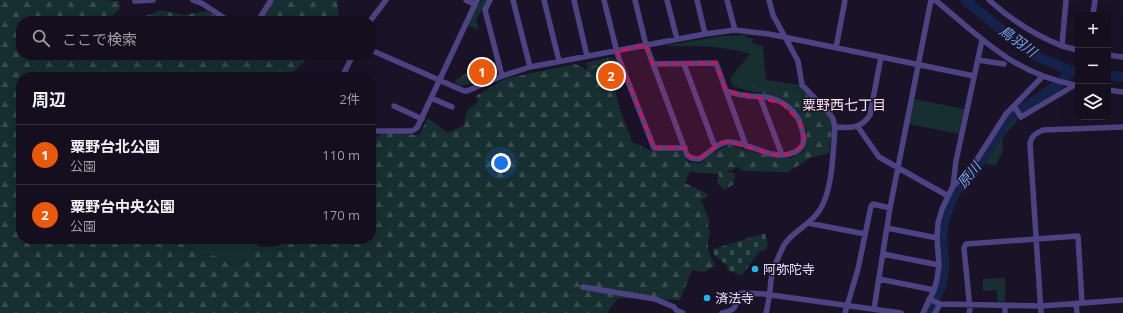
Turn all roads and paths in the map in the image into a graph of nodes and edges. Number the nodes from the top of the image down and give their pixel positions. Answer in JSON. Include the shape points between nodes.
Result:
{"nodes":[{"id":1,"x":153,"y":0,"type":"edge"},
{"id":2,"x":193,"y":0,"type":"edge"},
{"id":3,"x":271,"y":0,"type":"edge"},
{"id":4,"x":386,"y":0,"type":"edge"},
{"id":5,"x":466,"y":0,"type":"edge"},
{"id":6,"x":490,"y":0,"type":"edge"},
{"id":7,"x":513,"y":0,"type":"edge"},
{"id":8,"x":544,"y":0,"type":"edge"},
{"id":9,"x":574,"y":0,"type":"edge"},
{"id":10,"x":604,"y":0,"type":"edge"},
{"id":11,"x":635,"y":0,"type":"edge"},
{"id":12,"x":667,"y":0,"type":"edge"},
{"id":13,"x":697,"y":0,"type":"edge"},
{"id":14,"x":727,"y":0,"type":"edge"},
{"id":15,"x":769,"y":0,"type":"edge"},
{"id":16,"x":845,"y":0,"type":"edge"},
{"id":17,"x":931,"y":0,"type":"edge"},
{"id":18,"x":935,"y":0,"type":"edge"},
{"id":19,"x":989,"y":0,"type":"edge"},
{"id":20,"x":1066,"y":0,"type":"edge"},
{"id":21,"x":1094,"y":0,"type":"edge"},
{"id":22,"x":135,"y":2,"type":"dead end"},
{"id":23,"x":476,"y":2,"type":"edge"},
{"id":24,"x":1093,"y":12,"type":"edge"},
{"id":25,"x":221,"y":16,"type":"edge"},
{"id":26,"x":261,"y":16,"type":"edge"},
{"id":27,"x":374,"y":16,"type":"edge"},
{"id":28,"x":735,"y":30,"type":"junction"},
{"id":29,"x":706,"y":34,"type":"junction"},
{"id":30,"x":785,"y":38,"type":"junction"},
{"id":31,"x":677,"y":39,"type":"junction"},
{"id":32,"x":982,"y":40,"type":"junction"},
{"id":33,"x":646,"y":45,"type":"junction"},
{"id":34,"x":1062,"y":46,"type":"junction"},
{"id":35,"x":836,"y":48,"type":"junction"},
{"id":36,"x":1075,"y":49,"type":"edge"},
{"id":37,"x":616,"y":51,"type":"junction"},
{"id":38,"x":376,"y":52,"type":"edge"},
{"id":39,"x":1111,"y":55,"type":"edge"},
{"id":40,"x":587,"y":56,"type":"junction"},
{"id":41,"x":881,"y":57,"type":"junction"},
{"id":42,"x":1123,"y":57,"type":"edge"},
{"id":43,"x":350,"y":60,"type":"edge"},
{"id":44,"x":978,"y":60,"type":"junction"},
{"id":45,"x":559,"y":61,"type":"junction"},
{"id":46,"x":653,"y":64,"type":"junction"},
{"id":47,"x":684,"y":64,"type":"junction"},
{"id":48,"x":1004,"y":64,"type":"dead end"},
{"id":49,"x":917,"y":65,"type":"junction"},
{"id":50,"x":530,"y":67,"type":"junction"},
{"id":51,"x":344,"y":72,"type":"edge"},
{"id":52,"x":502,"y":76,"type":"junction"},
{"id":53,"x":974,"y":76,"type":"junction"},
{"id":54,"x":1042,"y":77,"type":"junction"},
{"id":55,"x":439,"y":81,"type":"junction"},
{"id":56,"x":1075,"y":85,"type":"edge"},
{"id":57,"x":1075,"y":86,"type":"edge"},
{"id":58,"x":726,"y":90,"type":"junction"},
{"id":59,"x":1111,"y":90,"type":"edge"},
{"id":60,"x":1123,"y":92,"type":"edge"},
{"id":61,"x":760,"y":97,"type":"junction"},
{"id":62,"x":431,"y":98,"type":"junction"},
{"id":63,"x":394,"y":106,"type":"dead end"},
{"id":64,"x":452,"y":107,"type":"dead end"},
{"id":65,"x":1015,"y":107,"type":"junction"},
{"id":66,"x":422,"y":119,"type":"junction"},
{"id":67,"x":835,"y":127,"type":"junction"},
{"id":68,"x":858,"y":127,"type":"junction"},
{"id":69,"x":1123,"y":127,"type":"edge"},
{"id":70,"x":376,"y":131,"type":"edge"},
{"id":71,"x":746,"y":146,"type":"junction"},
{"id":72,"x":715,"y":147,"type":"junction"},
{"id":73,"x":684,"y":148,"type":"junction"},
{"id":74,"x":782,"y":155,"type":"junction"},
{"id":75,"x":898,"y":167,"type":"junction"},
{"id":76,"x":953,"y":186,"type":"junction"},
{"id":77,"x":948,"y":196,"type":"junction"},
{"id":78,"x":890,"y":208,"type":"junction"},
{"id":79,"x":808,"y":223,"type":"junction"},
{"id":80,"x":887,"y":228,"type":"junction"},
{"id":81,"x":865,"y":234,"type":"junction"},
{"id":82,"x":937,"y":238,"type":"junction"},
{"id":83,"x":1036,"y":238,"type":"junction"},
{"id":84,"x":883,"y":254,"type":"junction"},
{"id":85,"x":939,"y":266,"type":"junction"},
{"id":86,"x":879,"y":279,"type":"junction"},
{"id":87,"x":583,"y":287,"type":"dead end"},
{"id":88,"x":934,"y":290,"type":"junction"},
{"id":89,"x":770,"y":295,"type":"junction"},
{"id":90,"x":1123,"y":300,"type":"edge"},
{"id":91,"x":935,"y":302,"type":"junction"},
{"id":92,"x":1079,"y":303,"type":"junction"},
{"id":93,"x":848,"y":305,"type":"junction"},
{"id":94,"x":970,"y":306,"type":"junction"},
{"id":95,"x":1005,"y":306,"type":"junction"},
{"id":96,"x":1041,"y":306,"type":"junction"},
{"id":97,"x":874,"y":309,"type":"junction"},
{"id":98,"x":675,"y":312,"type":"edge"},
{"id":99,"x":683,"y":313,"type":"edge"},
{"id":100,"x":722,"y":313,"type":"edge"},
{"id":101,"x":766,"y":313,"type":"edge"},
{"id":102,"x":845,"y":313,"type":"edge"},
{"id":103,"x":901,"y":313,"type":"edge"},
{"id":104,"x":923,"y":313,"type":"edge"},
{"id":105,"x":935,"y":313,"type":"edge"},
{"id":106,"x":969,"y":313,"type":"edge"},
{"id":107,"x":1005,"y":313,"type":"edge"},
{"id":108,"x":1041,"y":313,"type":"edge"},
{"id":109,"x":1077,"y":313,"type":"edge"}],
"edges":[{"from":1,"to":22,"type":"street"},
{"from":2,"to":25,"type":"street"},
{"from":3,"to":26,"type":"street"},
{"from":4,"to":27,"type":"street"},
{"from":5,"to":23,"type":"street"},
{"from":6,"to":52,"type":"street","via":[[485,10]]},
{"from":7,"to":50,"type":"street"},
{"from":8,"to":45,"type":"street"},
{"from":9,"to":40,"type":"street"},
{"from":10,"to":37,"type":"street"},
{"from":11,"to":33,"type":"street"},
{"from":12,"to":31,"type":"street"},
{"from":13,"to":29,"type":"street"},
{"from":14,"to":28,"type":"street"},
{"from":15,"to":30,"type":"street","via":[[773,15]]},
{"from":16,"to":35,"type":"street"},
{"from":17,"to":49,"type":"street"},
{"from":18,"to":32,"type":"street"},
{"from":19,"to":34,"type":"street","via":[[1002,12],[1041,38]]},
{"from":20,"to":34,"type":"street"},
{"from":21,"to":24,"type":"street"},
{"from":23,"to":55,"type":"street"},
{"from":28,"to":29,"type":"street"},
{"from":28,"to":30,"type":"street"},
{"from":29,"to":31,"type":"street"},
{"from":30,"to":35,"type":"street"},
{"from":30,"to":67,"type":"street","via":[[798,61],[802,85],[830,114]]},
{"from":31,"to":33,"type":"street"},
{"from":32,"to":44,"type":"street"},
{"from":32,"to":54,"type":"street","via":[[1008,59]]},
{"from":33,"to":37,"type":"street"},
{"from":33,"to":46,"type":"street"},
{"from":34,"to":36,"type":"street"},
{"from":35,"to":41,"type":"street"},
{"from":37,"to":40,"type":"street"},
{"from":37,"to":73,"type":"street","via":[[654,148]]},
{"from":38,"to":55,"type":"street"},
{"from":39,"to":42,"type":"street"},
{"from":40,"to":45,"type":"street"},
{"from":41,"to":49,"type":"street"},
{"from":41,"to":68,"type":"street","via":[[870,115]]},
{"from":43,"to":51,"type":"street"},
{"from":44,"to":48,"type":"street"},
{"from":44,"to":53,"type":"street"},
{"from":45,"to":50,"type":"street"},
{"from":46,"to":47,"type":"street"},
{"from":46,"to":73,"type":"street"},
{"from":47,"to":58,"type":"street","via":[[716,63]]},
{"from":47,"to":72,"type":"street"},
{"from":49,"to":53,"type":"street"},
{"from":49,"to":75,"type":"street"},
{"from":50,"to":52,"type":"street"},
{"from":52,"to":55,"type":"street","via":[[467,91],[460,91]]},
{"from":53,"to":76,"type":"street"},
{"from":54,"to":56,"type":"street"},
{"from":54,"to":65,"type":"street"},
{"from":55,"to":62,"type":"street"},
{"from":57,"to":65,"type":"street","via":[[1021,117]]},
{"from":58,"to":61,"type":"street"},
{"from":58,"to":71,"type":"street"},
{"from":59,"to":60,"type":"street"},
{"from":61,"to":74,"type":"street"},
{"from":61,"to":74,"type":"street","via":[[782,103],[792,109],[800,122],[804,137],[803,145],[799,150]]},
{"from":62,"to":64,"type":"street"},
{"from":62,"to":66,"type":"street"},
{"from":63,"to":66,"type":"street"},
{"from":65,"to":76,"type":"street","via":[[1002,120],[969,172]]},
{"from":66,"to":70,"type":"street","via":[[415,130]]},
{"from":67,"to":68,"type":"street"},
{"from":67,"to":79,"type":"street","via":[[828,189],[819,212]]},
{"from":68,"to":75,"type":"street","via":[[876,154]]},
{"from":69,"to":83,"type":"street","via":[[1043,130],[1031,139]]},
{"from":71,"to":72,"type":"street","via":[[729,142]]},
{"from":71,"to":74,"type":"street","via":[[773,155]]},
{"from":72,"to":73,"type":"street","via":[[699,159],[691,158]]},
{"from":75,"to":77,"type":"street"},
{"from":75,"to":78,"type":"street"},
{"from":76,"to":77,"type":"street"},
{"from":77,"to":82,"type":"street","via":[[938,223]]},
{"from":78,"to":80,"type":"street"},
{"from":78,"to":81,"type":"street","via":[[873,204],[871,206]]},
{"from":79,"to":81,"type":"street"},
{"from":79,"to":89,"type":"street","via":[[791,236],[785,245],[771,278]]},
{"from":80,"to":82,"type":"street"},
{"from":80,"to":84,"type":"street"},
{"from":81,"to":93,"type":"street"},
{"from":82,"to":85,"type":"street"},
{"from":83,"to":92,"type":"street","via":[[1078,236]]},
{"from":83,"to":94,"type":"street","via":[[966,244],[964,248]]},
{"from":83,"to":96,"type":"street"},
{"from":84,"to":85,"type":"street"},
{"from":84,"to":86,"type":"street"},
{"from":85,"to":88,"type":"street"},
{"from":86,"to":88,"type":"street"},
{"from":86,"to":97,"type":"street"},
{"from":87,"to":98,"type":"street","via":[[655,299],[674,307]]},
{"from":88,"to":91,"type":"street"},
{"from":89,"to":93,"type":"street"},
{"from":89,"to":100,"type":"street","via":[[739,294],[735,308]]},
{"from":89,"to":101,"type":"street"},
{"from":90,"to":92,"type":"street"},
{"from":91,"to":94,"type":"street"},
{"from":91,"to":104,"type":"street"},
{"from":91,"to":105,"type":"street"},
{"from":92,"to":96,"type":"street"},
{"from":92,"to":109,"type":"street"},
{"from":93,"to":97,"type":"street"},
{"from":93,"to":102,"type":"street"},
{"from":94,"to":95,"type":"street"},
{"from":94,"to":106,"type":"street"},
{"from":95,"to":96,"type":"street"},
{"from":95,"to":107,"type":"street"},
{"from":96,"to":108,"type":"street"},
{"from":97,"to":103,"type":"street"},
{"from":98,"to":99,"type":"street"}]}
